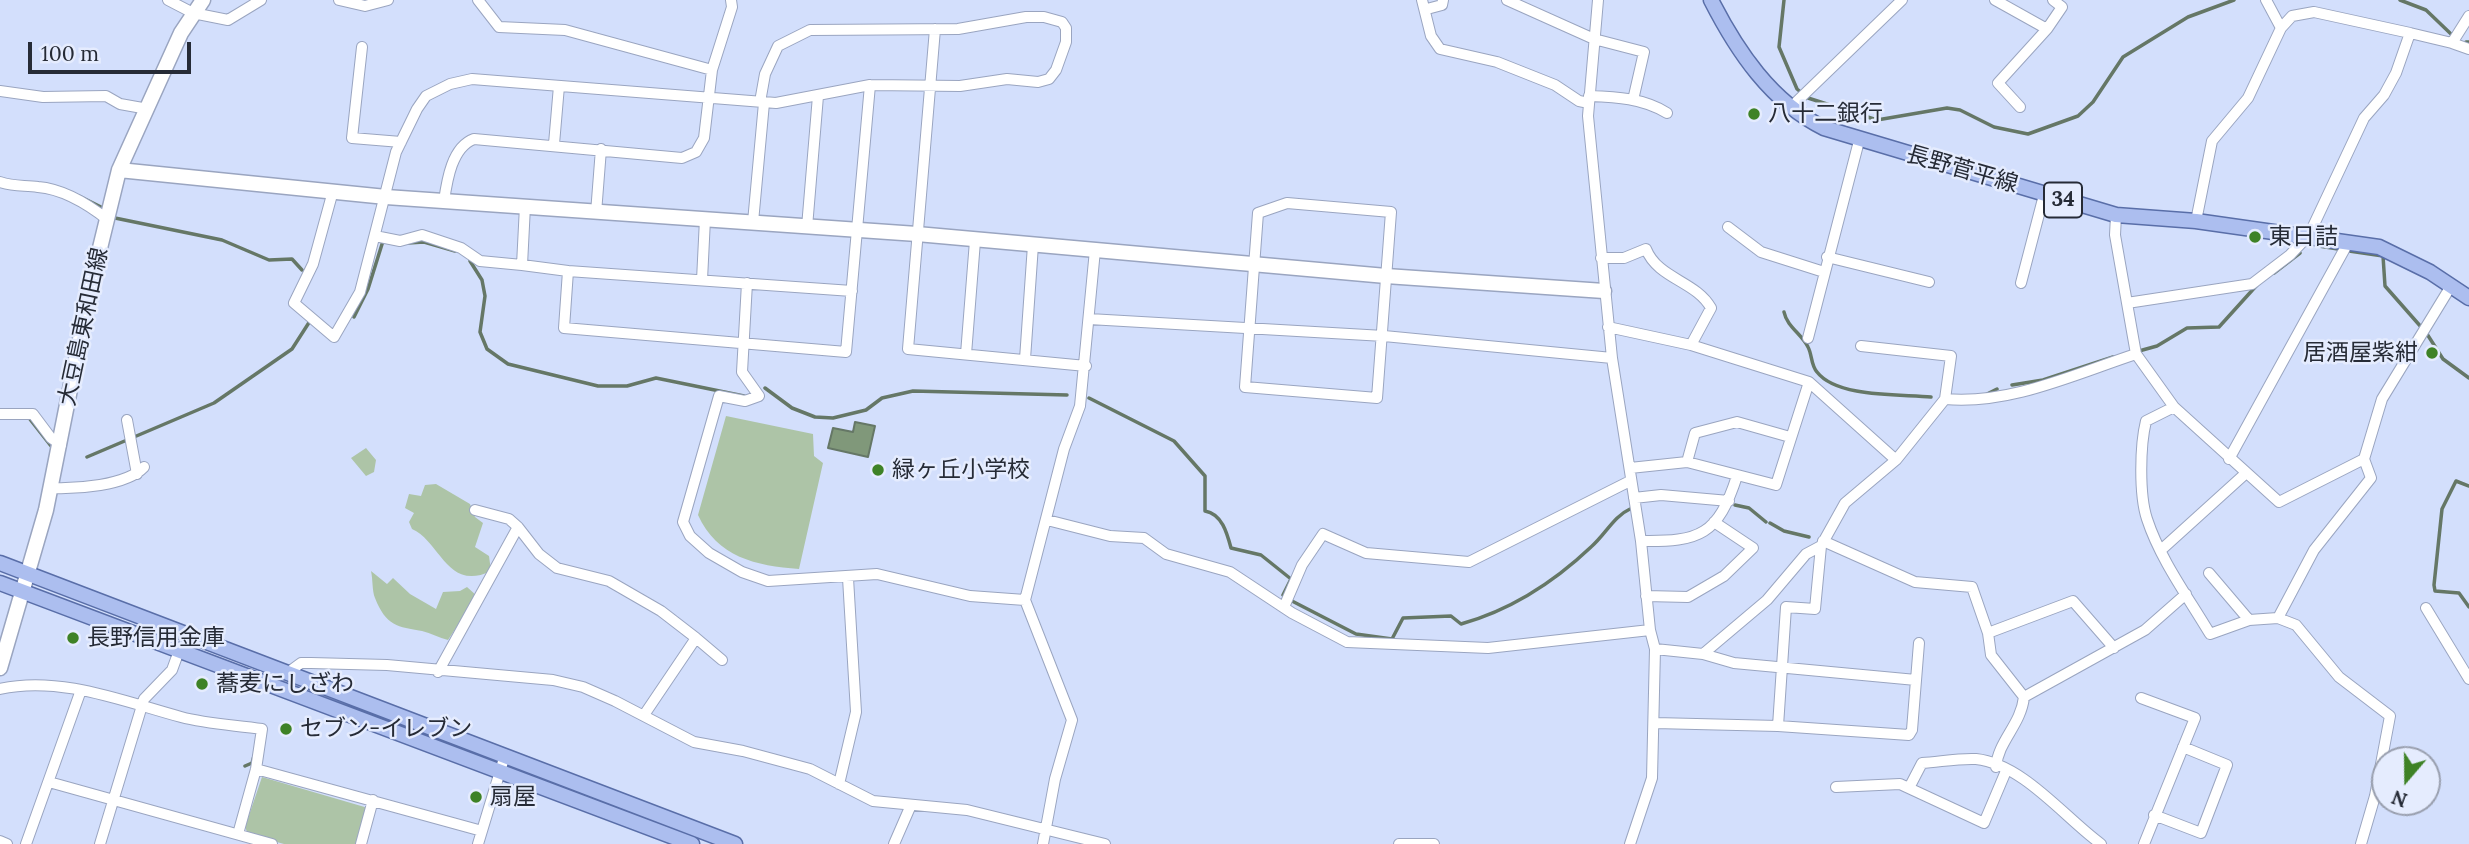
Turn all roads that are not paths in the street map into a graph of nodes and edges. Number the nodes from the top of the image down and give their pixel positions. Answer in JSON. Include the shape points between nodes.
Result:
{"nodes":[{"id":1,"x":168,"y":0,"type":"edge"},
{"id":2,"x":203,"y":0,"type":"edge"},
{"id":3,"x":261,"y":0,"type":"edge"},
{"id":4,"x":339,"y":0,"type":"edge"},
{"id":5,"x":388,"y":0,"type":"edge"},
{"id":6,"x":478,"y":0,"type":"edge"},
{"id":7,"x":731,"y":0,"type":"edge"},
{"id":8,"x":1443,"y":0,"type":"edge"},
{"id":9,"x":1507,"y":0,"type":"edge"},
{"id":10,"x":1598,"y":0,"type":"edge"},
{"id":11,"x":1711,"y":0,"type":"edge"},
{"id":12,"x":1902,"y":0,"type":"edge"},
{"id":13,"x":1996,"y":0,"type":"edge"},
{"id":14,"x":2053,"y":0,"type":"edge"},
{"id":15,"x":2266,"y":0,"type":"edge"},
{"id":16,"x":1424,"y":4,"type":"edge"},
{"id":17,"x":193,"y":13,"type":"junction"},
{"id":18,"x":2469,"y":16,"type":"edge"},
{"id":19,"x":2281,"y":28,"type":"junction"},
{"id":20,"x":935,"y":29,"type":"junction"},
{"id":21,"x":2047,"y":29,"type":"junction"},
{"id":22,"x":2410,"y":33,"type":"junction"},
{"id":23,"x":1594,"y":39,"type":"junction"},
{"id":24,"x":2452,"y":43,"type":"junction"},
{"id":25,"x":362,"y":47,"type":"dead end"},
{"id":26,"x":2469,"y":49,"type":"edge"},
{"id":27,"x":712,"y":70,"type":"junction"},
{"id":28,"x":870,"y":85,"type":"junction"},
{"id":29,"x":559,"y":86,"type":"junction"},
{"id":30,"x":931,"y":87,"type":"junction"},
{"id":31,"x":0,"y":91,"type":"edge"},
{"id":32,"x":818,"y":96,"type":"junction"},
{"id":33,"x":707,"y":98,"type":"junction"},
{"id":34,"x":1589,"y":99,"type":"junction"},
{"id":35,"x":1633,"y":100,"type":"junction"},
{"id":36,"x":762,"y":102,"type":"junction"},
{"id":37,"x":2020,"y":107,"type":"dead end"},
{"id":38,"x":1790,"y":108,"type":"junction"},
{"id":39,"x":148,"y":109,"type":"junction"},
{"id":40,"x":1667,"y":113,"type":"dead end"},
{"id":41,"x":1858,"y":141,"type":"junction"},
{"id":42,"x":401,"y":142,"type":"junction"},
{"id":43,"x":554,"y":144,"type":"junction"},
{"id":44,"x":601,"y":149,"type":"junction"},
{"id":45,"x":119,"y":170,"type":"junction"},
{"id":46,"x":0,"y":182,"type":"edge"},
{"id":47,"x":333,"y":191,"type":"junction"},
{"id":48,"x":2045,"y":195,"type":"junction"},
{"id":49,"x":386,"y":197,"type":"junction"},
{"id":50,"x":444,"y":201,"type":"junction"},
{"id":51,"x":525,"y":206,"type":"junction"},
{"id":52,"x":596,"y":213,"type":"junction"},
{"id":53,"x":2116,"y":215,"type":"junction"},
{"id":54,"x":108,"y":219,"type":"junction"},
{"id":55,"x":705,"y":219,"type":"junction"},
{"id":56,"x":2196,"y":220,"type":"junction"},
{"id":57,"x":753,"y":222,"type":"junction"},
{"id":58,"x":807,"y":227,"type":"junction"},
{"id":59,"x":1728,"y":227,"type":"dead end"},
{"id":60,"x":856,"y":231,"type":"junction"},
{"id":61,"x":917,"y":234,"type":"junction"},
{"id":62,"x":2309,"y":235,"type":"junction"},
{"id":63,"x":375,"y":236,"type":"junction"},
{"id":64,"x":975,"y":241,"type":"junction"},
{"id":65,"x":2349,"y":242,"type":"junction"},
{"id":66,"x":1033,"y":245,"type":"junction"},
{"id":67,"x":1095,"y":250,"type":"junction"},
{"id":68,"x":1827,"y":257,"type":"junction"},
{"id":69,"x":1601,"y":258,"type":"junction"},
{"id":70,"x":1253,"y":264,"type":"junction"},
{"id":71,"x":522,"y":265,"type":"junction"},
{"id":72,"x":568,"y":271,"type":"junction"},
{"id":73,"x":1824,"y":272,"type":"junction"},
{"id":74,"x":1386,"y":276,"type":"junction"},
{"id":75,"x":702,"y":280,"type":"junction"},
{"id":76,"x":1929,"y":282,"type":"dead end"},
{"id":77,"x":2021,"y":283,"type":"dead end"},
{"id":78,"x":747,"y":284,"type":"junction"},
{"id":79,"x":2451,"y":286,"type":"junction"},
{"id":80,"x":852,"y":291,"type":"junction"},
{"id":81,"x":1604,"y":291,"type":"junction"},
{"id":82,"x":2469,"y":298,"type":"edge"},
{"id":83,"x":2127,"y":303,"type":"junction"},
{"id":84,"x":1089,"y":319,"type":"junction"},
{"id":85,"x":1249,"y":327,"type":"junction"},
{"id":86,"x":1608,"y":327,"type":"junction"},
{"id":87,"x":1384,"y":336,"type":"junction"},
{"id":88,"x":1808,"y":338,"type":"dead end"},
{"id":89,"x":743,"y":344,"type":"junction"},
{"id":90,"x":1691,"y":345,"type":"junction"},
{"id":91,"x":1861,"y":346,"type":"dead end"},
{"id":92,"x":966,"y":354,"type":"junction"},
{"id":93,"x":2136,"y":354,"type":"junction"},
{"id":94,"x":1612,"y":358,"type":"junction"},
{"id":95,"x":1025,"y":359,"type":"junction"},
{"id":96,"x":1086,"y":366,"type":"junction"},
{"id":97,"x":1809,"y":382,"type":"junction"},
{"id":98,"x":1945,"y":399,"type":"junction"},
{"id":99,"x":2174,"y":408,"type":"junction"},
{"id":100,"x":0,"y":414,"type":"edge"},
{"id":101,"x":127,"y":420,"type":"dead end"},
{"id":102,"x":1790,"y":437,"type":"junction"},
{"id":103,"x":61,"y":445,"type":"junction"},
{"id":104,"x":2229,"y":459,"type":"junction"},
{"id":105,"x":1896,"y":460,"type":"junction"},
{"id":106,"x":2364,"y":460,"type":"junction"},
{"id":107,"x":1687,"y":462,"type":"junction"},
{"id":108,"x":1630,"y":468,"type":"junction"},
{"id":109,"x":2245,"y":474,"type":"junction"},
{"id":110,"x":1737,"y":476,"type":"junction"},
{"id":111,"x":1630,"y":481,"type":"junction"},
{"id":112,"x":51,"y":488,"type":"junction"},
{"id":113,"x":1634,"y":498,"type":"junction"},
{"id":114,"x":1729,"y":501,"type":"junction"},
{"id":115,"x":475,"y":510,"type":"dead end"},
{"id":116,"x":1047,"y":520,"type":"junction"},
{"id":117,"x":1714,"y":522,"type":"junction"},
{"id":118,"x":518,"y":527,"type":"junction"},
{"id":119,"x":1641,"y":541,"type":"junction"},
{"id":120,"x":1822,"y":544,"type":"junction"},
{"id":121,"x":2161,"y":550,"type":"junction"},
{"id":122,"x":0,"y":563,"type":"edge"},
{"id":123,"x":2209,"y":573,"type":"dead end"},
{"id":124,"x":28,"y":574,"type":"junction"},
{"id":125,"x":849,"y":578,"type":"junction"},
{"id":126,"x":0,"y":583,"type":"edge"},
{"id":127,"x":23,"y":591,"type":"junction"},
{"id":128,"x":2186,"y":594,"type":"junction"},
{"id":129,"x":1646,"y":596,"type":"junction"},
{"id":130,"x":1025,"y":600,"type":"junction"},
{"id":131,"x":1284,"y":607,"type":"junction"},
{"id":132,"x":2426,"y":608,"type":"dead end"},
{"id":133,"x":2277,"y":618,"type":"junction"},
{"id":134,"x":2249,"y":620,"type":"junction"},
{"id":135,"x":1650,"y":630,"type":"junction"},
{"id":136,"x":1988,"y":633,"type":"junction"},
{"id":137,"x":696,"y":638,"type":"junction"},
{"id":138,"x":1919,"y":643,"type":"dead end"},
{"id":139,"x":2113,"y":648,"type":"junction"},
{"id":140,"x":180,"y":649,"type":"junction"},
{"id":141,"x":1655,"y":649,"type":"junction"},
{"id":142,"x":1703,"y":654,"type":"junction"},
{"id":143,"x":722,"y":660,"type":"dead end"},
{"id":144,"x":0,"y":668,"type":"edge"},
{"id":145,"x":1781,"y":669,"type":"junction"},
{"id":146,"x":438,"y":672,"type":"junction"},
{"id":147,"x":286,"y":674,"type":"junction"},
{"id":148,"x":2469,"y":679,"type":"edge"},
{"id":149,"x":1916,"y":680,"type":"junction"},
{"id":150,"x":0,"y":689,"type":"edge"},
{"id":151,"x":81,"y":690,"type":"junction"},
{"id":152,"x":2024,"y":697,"type":"junction"},
{"id":153,"x":2141,"y":698,"type":"dead end"},
{"id":154,"x":142,"y":705,"type":"junction"},
{"id":155,"x":644,"y":715,"type":"junction"},
{"id":156,"x":1655,"y":723,"type":"junction"},
{"id":157,"x":1778,"y":726,"type":"junction"},
{"id":158,"x":2183,"y":747,"type":"junction"},
{"id":159,"x":505,"y":755,"type":"junction"},
{"id":160,"x":256,"y":769,"type":"junction"},
{"id":161,"x":2001,"y":769,"type":"junction"},
{"id":162,"x":499,"y":773,"type":"junction"},
{"id":163,"x":49,"y":782,"type":"junction"},
{"id":164,"x":839,"y":784,"type":"junction"},
{"id":165,"x":1836,"y":787,"type":"dead end"},
{"id":166,"x":1909,"y":788,"type":"junction"},
{"id":167,"x":114,"y":800,"type":"junction"},
{"id":168,"x":373,"y":800,"type":"junction"},
{"id":169,"x":911,"y":805,"type":"junction"},
{"id":170,"x":2154,"y":815,"type":"junction"},
{"id":171,"x":1046,"y":829,"type":"junction"},
{"id":172,"x":482,"y":831,"type":"junction"},
{"id":173,"x":238,"y":834,"type":"junction"},
{"id":174,"x":0,"y":841,"type":"edge"},
{"id":175,"x":7,"y":844,"type":"edge"},
{"id":176,"x":26,"y":844,"type":"edge"},
{"id":177,"x":100,"y":844,"type":"edge"},
{"id":178,"x":272,"y":844,"type":"edge"},
{"id":179,"x":360,"y":844,"type":"edge"},
{"id":180,"x":478,"y":844,"type":"edge"},
{"id":181,"x":692,"y":844,"type":"edge"},
{"id":182,"x":735,"y":844,"type":"edge"},
{"id":183,"x":894,"y":844,"type":"edge"},
{"id":184,"x":1043,"y":844,"type":"edge"},
{"id":185,"x":1105,"y":844,"type":"edge"},
{"id":186,"x":1399,"y":844,"type":"edge"},
{"id":187,"x":1422,"y":844,"type":"edge"},
{"id":188,"x":1434,"y":844,"type":"edge"},
{"id":189,"x":1630,"y":844,"type":"edge"},
{"id":190,"x":2101,"y":844,"type":"edge"},
{"id":191,"x":2144,"y":844,"type":"edge"},
{"id":192,"x":2361,"y":844,"type":"edge"}],
"edges":[{"from":1,"to":17,"type":"street"},
{"from":2,"to":17,"type":"street","name":"大豆島東和田線"},
{"from":3,"to":17,"type":"street","via":[[228,20]]},
{"from":4,"to":5,"type":"street","via":[[365,6]]},
{"from":6,"to":27,"type":"street","via":[[499,27],[565,30]]},
{"from":7,"to":27,"type":"street"},
{"from":8,"to":16,"type":"street","via":[[1442,5]]},
{"from":9,"to":23,"type":"street"},
{"from":10,"to":23,"type":"street"},
{"from":11,"to":38,"type":"main road","name":"長野菅平線","number":"34","via":[[1760,78]]},
{"from":12,"to":38,"type":"street"},
{"from":13,"to":21,"type":"street"},
{"from":14,"to":21,"type":"street","via":[[2062,7]]},
{"from":15,"to":19,"type":"street"},
{"from":16,"to":34,"type":"street","via":[[1431,36],[1440,49],[1497,62],[1555,85],[1579,101]]},
{"from":17,"to":39,"type":"street","name":"大豆島東和田線"},
{"from":18,"to":24,"type":"street"},
{"from":19,"to":22,"type":"street","via":[[2292,16],[2314,12]]},
{"from":19,"to":56,"type":"street","via":[[2248,98],[2212,141]]},
{"from":20,"to":30,"type":"street"},
{"from":20,"to":30,"type":"street","via":[[1044,17],[1062,22],[1066,42],[1049,79]]},
{"from":20,"to":36,"type":"street","via":[[810,30],[778,46],[765,74]]},
{"from":21,"to":37,"type":"street","via":[[1998,83]]},
{"from":22,"to":24,"type":"street"},
{"from":22,"to":62,"type":"street","via":[[2396,73],[2364,118]]},
{"from":23,"to":34,"type":"street"},
{"from":23,"to":35,"type":"street","via":[[1644,52]]},
{"from":24,"to":26,"type":"street"},
{"from":25,"to":42,"type":"street","via":[[352,138]]},
{"from":27,"to":33,"type":"street"},
{"from":28,"to":30,"type":"street"},
{"from":28,"to":32,"type":"street"},
{"from":28,"to":60,"type":"street"},
{"from":29,"to":33,"type":"street"},
{"from":29,"to":42,"type":"street","via":[[472,79],[450,84],[426,96]]},
{"from":29,"to":43,"type":"street"},
{"from":30,"to":61,"type":"street"},
{"from":31,"to":39,"type":"street","via":[[43,97],[106,96],[120,104]]},
{"from":32,"to":36,"type":"street","via":[[786,103]]},
{"from":32,"to":58,"type":"street"},
{"from":33,"to":36,"type":"street"},
{"from":33,"to":44,"type":"street","via":[[704,138],[691,155],[682,158]]},
{"from":34,"to":35,"type":"street"},
{"from":34,"to":69,"type":"street"},
{"from":35,"to":40,"type":"street"},
{"from":36,"to":57,"type":"street"},
{"from":38,"to":41,"type":"main road","name":"長野菅平線","number":"34"},
{"from":39,"to":45,"type":"street","name":"大豆島東和田線"},
{"from":41,"to":48,"type":"main road","name":"長野菅平線","number":"34"},
{"from":41,"to":68,"type":"street"},
{"from":42,"to":49,"type":"street"},
{"from":43,"to":44,"type":"street"},
{"from":43,"to":50,"type":"street","via":[[466,142],[453,163]]},
{"from":44,"to":52,"type":"street"},
{"from":45,"to":47,"type":"street"},
{"from":45,"to":54,"type":"street","name":"大豆島東和田線"},
{"from":46,"to":54,"type":"street","via":[[41,187],[89,205]]},
{"from":47,"to":49,"type":"street"},
{"from":47,"to":63,"type":"street","via":[[313,264],[294,303],[334,337],[360,292]]},
{"from":48,"to":53,"type":"main road","name":"長野菅平線","number":"34"},
{"from":48,"to":77,"type":"street"},
{"from":49,"to":50,"type":"street"},
{"from":49,"to":63,"type":"street"},
{"from":50,"to":51,"type":"street"},
{"from":51,"to":52,"type":"street"},
{"from":51,"to":71,"type":"street"},
{"from":52,"to":55,"type":"street"},
{"from":53,"to":56,"type":"main road","name":"長野菅平線","number":"34"},
{"from":53,"to":83,"type":"street","via":[[2115,236]]},
{"from":54,"to":103,"type":"street","name":"大豆島東和田線"},
{"from":55,"to":57,"type":"street"},
{"from":55,"to":75,"type":"street"},
{"from":56,"to":62,"type":"main road","name":"長野菅平線","number":"34"},
{"from":57,"to":58,"type":"street"},
{"from":58,"to":60,"type":"street"},
{"from":59,"to":73,"type":"street","via":[[1760,252]]},
{"from":60,"to":61,"type":"street"},
{"from":60,"to":80,"type":"street"},
{"from":61,"to":64,"type":"street"},
{"from":61,"to":92,"type":"street","via":[[908,349]]},
{"from":62,"to":65,"type":"main road","name":"長野菅平線","number":"34"},
{"from":62,"to":83,"type":"street","via":[[2290,256],[2252,284]]},
{"from":63,"to":71,"type":"street","via":[[400,241],[422,235],[461,247],[480,261]]},
{"from":64,"to":66,"type":"street"},
{"from":64,"to":92,"type":"street"},
{"from":65,"to":79,"type":"main road","name":"長野菅平線","number":"34","via":[[2403,257]]},
{"from":65,"to":104,"type":"street"},
{"from":66,"to":67,"type":"street"},
{"from":66,"to":95,"type":"street"},
{"from":67,"to":70,"type":"street"},
{"from":67,"to":84,"type":"street"},
{"from":68,"to":73,"type":"street"},
{"from":68,"to":76,"type":"street"},
{"from":69,"to":81,"type":"street"},
{"from":69,"to":90,"type":"street","via":[[1624,258],[1646,249],[1652,263],[1704,297],[1711,308]]},
{"from":70,"to":74,"type":"street"},
{"from":70,"to":74,"type":"street","via":[[1258,213],[1287,203],[1391,212]]},
{"from":70,"to":85,"type":"street"},
{"from":71,"to":72,"type":"street"},
{"from":72,"to":75,"type":"street"},
{"from":72,"to":89,"type":"street","via":[[564,328]]},
{"from":73,"to":88,"type":"street"},
{"from":74,"to":81,"type":"street"},
{"from":74,"to":87,"type":"street"},
{"from":75,"to":78,"type":"street"},
{"from":78,"to":80,"type":"street"},
{"from":78,"to":89,"type":"street"},
{"from":79,"to":82,"type":"main road","name":"長野菅平線","number":"34"},
{"from":79,"to":106,"type":"street","via":[[2382,399]]},
{"from":80,"to":89,"type":"street","via":[[846,352]]},
{"from":81,"to":86,"type":"street"},
{"from":83,"to":93,"type":"street"},
{"from":84,"to":85,"type":"street"},
{"from":84,"to":96,"type":"street"},
{"from":85,"to":87,"type":"street"},
{"from":85,"to":87,"type":"street","via":[[1245,387],[1377,398]]},
{"from":86,"to":90,"type":"street"},
{"from":86,"to":94,"type":"street"},
{"from":87,"to":94,"type":"street"},
{"from":89,"to":125,"type":"street","via":[[742,372],[759,396],[744,401],[719,396],[683,522],[690,536],[709,553],[756,578]]},
{"from":90,"to":97,"type":"street"},
{"from":91,"to":98,"type":"street","via":[[1951,356]]},
{"from":92,"to":95,"type":"street"},
{"from":93,"to":98,"type":"street","via":[[1976,402]]},
{"from":93,"to":99,"type":"street"},
{"from":94,"to":108,"type":"street"},
{"from":95,"to":96,"type":"street"},
{"from":96,"to":116,"type":"street","via":[[1080,406]]},
{"from":97,"to":102,"type":"street"},
{"from":97,"to":105,"type":"street"},
{"from":98,"to":105,"type":"street"},
{"from":99,"to":104,"type":"street"},
{"from":99,"to":121,"type":"street","via":[[2146,421],[2141,439],[2146,516]]},
{"from":100,"to":103,"type":"street","via":[[33,414]]},
{"from":101,"to":112,"type":"street","via":[[140,471],[77,489]]},
{"from":102,"to":107,"type":"street","via":[[1737,422],[1695,433]]},
{"from":102,"to":110,"type":"street","via":[[1776,485]]},
{"from":103,"to":112,"type":"street","name":"大豆島東和田線"},
{"from":104,"to":109,"type":"street"},
{"from":105,"to":120,"type":"street","via":[[1845,503]]},
{"from":106,"to":109,"type":"street","via":[[2279,502]]},
{"from":106,"to":133,"type":"street","via":[[2371,478],[2314,550]]},
{"from":107,"to":108,"type":"street"},
{"from":107,"to":110,"type":"street"},
{"from":108,"to":111,"type":"street"},
{"from":109,"to":121,"type":"street"},
{"from":110,"to":114,"type":"street"},
{"from":111,"to":113,"type":"street"},
{"from":111,"to":131,"type":"street","via":[[1469,562],[1366,552],[1323,534],[1302,565]]},
{"from":112,"to":124,"type":"street","name":"大豆島東和田線"},
{"from":113,"to":114,"type":"street","via":[[1707,496]]},
{"from":113,"to":119,"type":"street"},
{"from":114,"to":117,"type":"street"},
{"from":115,"to":118,"type":"street","via":[[509,519]]},
{"from":116,"to":130,"type":"street"},
{"from":116,"to":131,"type":"street","via":[[1110,537],[1143,538],[1166,554],[1230,572]]},
{"from":117,"to":119,"type":"street","via":[[1683,541]]},
{"from":117,"to":129,"type":"street","via":[[1753,548],[1724,576],[1688,597]]},
{"from":118,"to":137,"type":"street","via":[[557,568],[609,581]]},
{"from":118,"to":146,"type":"street"},
{"from":119,"to":129,"type":"street"},
{"from":120,"to":136,"type":"street","via":[[1915,582],[1972,587]]},
{"from":120,"to":142,"type":"street","via":[[1806,554],[1767,600]]},
{"from":120,"to":145,"type":"street","via":[[1815,609],[1786,607]]},
{"from":121,"to":128,"type":"street"},
{"from":122,"to":124,"type":"main road"},
{"from":123,"to":134,"type":"street"},
{"from":124,"to":127,"type":"street","name":"大豆島東和田線"},
{"from":124,"to":147,"type":"main road"},
{"from":125,"to":130,"type":"street","via":[[877,574],[970,596]]},
{"from":125,"to":164,"type":"street","via":[[856,712]]},
{"from":126,"to":127,"type":"main road"},
{"from":127,"to":140,"type":"main road"},
{"from":127,"to":144,"type":"street","name":"大豆島東和田線"},
{"from":128,"to":134,"type":"street","via":[[2210,634]]},
{"from":128,"to":139,"type":"street","via":[[2145,630]]},
{"from":129,"to":135,"type":"street"},
{"from":130,"to":171,"type":"street","via":[[1072,720]]},
{"from":131,"to":135,"type":"street","via":[[1347,642],[1387,646],[1488,648]]},
{"from":132,"to":148,"type":"street"},
{"from":133,"to":134,"type":"street"},
{"from":133,"to":192,"type":"street","via":[[2296,625],[2339,677],[2390,716],[2378,785]]},
{"from":135,"to":141,"type":"street"},
{"from":136,"to":139,"type":"street","via":[[2073,601]]},
{"from":136,"to":152,"type":"street","via":[[1991,655]]},
{"from":137,"to":143,"type":"street"},
{"from":137,"to":155,"type":"street"},
{"from":138,"to":149,"type":"street"},
{"from":139,"to":152,"type":"street"},
{"from":140,"to":154,"type":"street","via":[[172,670],[150,689]]},
{"from":140,"to":162,"type":"main road"},
{"from":141,"to":142,"type":"street"},
{"from":141,"to":156,"type":"street"},
{"from":142,"to":145,"type":"street"},
{"from":145,"to":149,"type":"street"},
{"from":145,"to":157,"type":"street"},
{"from":146,"to":147,"type":"street","via":[[387,665],[301,663]]},
{"from":146,"to":155,"type":"street","via":[[553,680],[583,687]]},
{"from":147,"to":159,"type":"main road"},
{"from":149,"to":157,"type":"street","via":[[1909,735]]},
{"from":150,"to":151,"type":"street","via":[[15,685]]},
{"from":151,"to":154,"type":"street"},
{"from":151,"to":163,"type":"street"},
{"from":152,"to":161,"type":"street","via":[[2018,723],[1997,756]]},
{"from":153,"to":158,"type":"street","via":[[2195,718]]},
{"from":154,"to":160,"type":"street","via":[[181,717],[262,729]]},
{"from":154,"to":167,"type":"street"},
{"from":155,"to":164,"type":"street","via":[[694,742],[810,769]]},
{"from":156,"to":157,"type":"street"},
{"from":156,"to":189,"type":"street","via":[[1652,778]]},
{"from":158,"to":170,"type":"street"},
{"from":158,"to":170,"type":"street","via":[[2227,765],[2201,833]]},
{"from":159,"to":162,"type":"street"},
{"from":159,"to":182,"type":"main road"},
{"from":160,"to":168,"type":"street"},
{"from":160,"to":173,"type":"street"},
{"from":161,"to":166,"type":"street","via":[[1977,759],[1922,763]]},
{"from":161,"to":166,"type":"street","via":[[1984,823]]},
{"from":161,"to":190,"type":"street","via":[[2038,789]]},
{"from":162,"to":172,"type":"street"},
{"from":162,"to":181,"type":"main road"},
{"from":163,"to":167,"type":"street"},
{"from":163,"to":176,"type":"street"},
{"from":164,"to":169,"type":"street","via":[[873,801]]},
{"from":165,"to":166,"type":"street","via":[[1900,784]]},
{"from":167,"to":173,"type":"street"},
{"from":167,"to":177,"type":"street"},
{"from":168,"to":172,"type":"street"},
{"from":168,"to":179,"type":"street"},
{"from":169,"to":171,"type":"street","via":[[967,810]]},
{"from":169,"to":183,"type":"street"},
{"from":170,"to":191,"type":"street"},
{"from":171,"to":184,"type":"street"},
{"from":171,"to":185,"type":"street"},
{"from":172,"to":180,"type":"street"},
{"from":173,"to":178,"type":"street"},
{"from":174,"to":175,"type":"street"},
{"from":186,"to":187,"type":"street"},
{"from":187,"to":188,"type":"street"}]}
